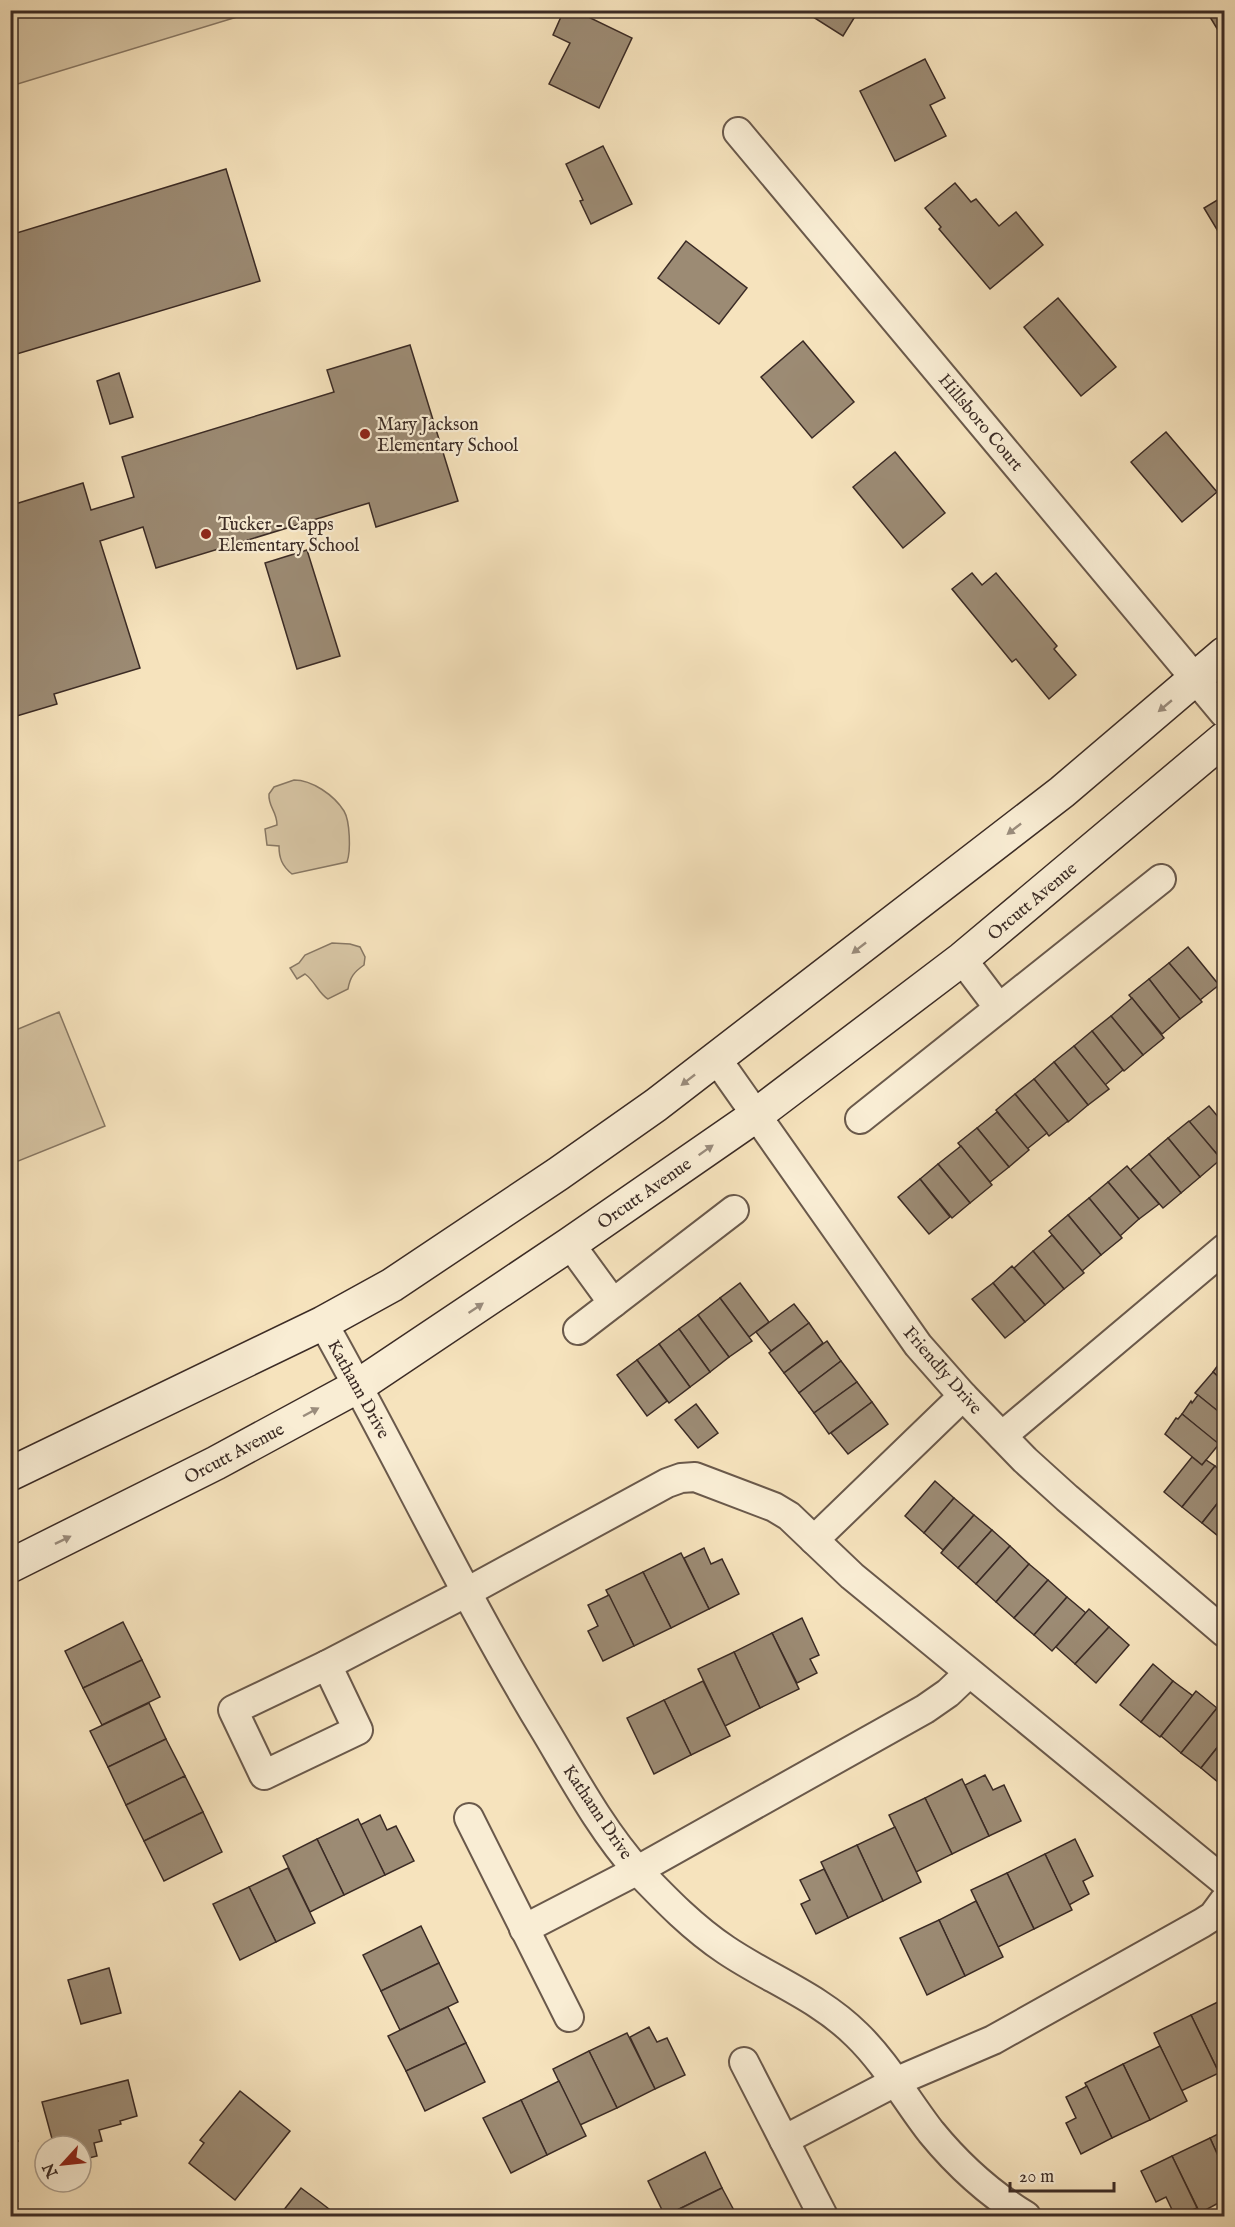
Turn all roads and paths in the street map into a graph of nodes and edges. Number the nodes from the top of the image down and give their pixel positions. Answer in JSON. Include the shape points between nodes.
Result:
{"nodes":[{"id":1,"x":738,"y":132,"type":"dead end"},
{"id":2,"x":1224,"y":654,"type":"edge"},
{"id":3,"x":1196,"y":680,"type":"junction"},
{"id":4,"x":1224,"y":713,"type":"edge"},
{"id":5,"x":1224,"y":739,"type":"edge"},
{"id":6,"x":1161,"y":879,"type":"dead end"},
{"id":7,"x":962,"y":959,"type":"junction"},
{"id":8,"x":999,"y":1008,"type":"junction"},
{"id":9,"x":716,"y":1058,"type":"junction"},
{"id":10,"x":755,"y":1116,"type":"junction"},
{"id":11,"x":860,"y":1119,"type":"dead end"},
{"id":12,"x":734,"y":1210,"type":"dead end"},
{"id":13,"x":570,"y":1244,"type":"junction"},
{"id":14,"x":1224,"y":1249,"type":"edge"},
{"id":15,"x":613,"y":1303,"type":"junction"},
{"id":16,"x":323,"y":1323,"type":"junction"},
{"id":17,"x":578,"y":1330,"type":"dead end"},
{"id":18,"x":358,"y":1386,"type":"junction"},
{"id":19,"x":963,"y":1396,"type":"junction"},
{"id":20,"x":1002,"y":1436,"type":"junction"},
{"id":21,"x":10,"y":1474,"type":"edge"},
{"id":22,"x":814,"y":1540,"type":"junction"},
{"id":23,"x":10,"y":1566,"type":"edge"},
{"id":24,"x":467,"y":1592,"type":"junction"},
{"id":25,"x":1224,"y":1632,"type":"edge"},
{"id":26,"x":327,"y":1665,"type":"dead end"},
{"id":27,"x":969,"y":1673,"type":"junction"},
{"id":28,"x":469,"y":1818,"type":"dead end"},
{"id":29,"x":638,"y":1870,"type":"junction"},
{"id":30,"x":1224,"y":1881,"type":"edge"},
{"id":31,"x":1224,"y":1900,"type":"edge"},
{"id":32,"x":524,"y":1929,"type":"junction"},
{"id":33,"x":569,"y":2018,"type":"dead end"},
{"id":34,"x":744,"y":2062,"type":"dead end"},
{"id":35,"x":895,"y":2082,"type":"junction"},
{"id":36,"x":784,"y":2140,"type":"junction"},
{"id":37,"x":823,"y":2217,"type":"edge"},
{"id":38,"x":1026,"y":2217,"type":"edge"}],
"edges":[{"from":1,"to":3,"type":"street","name":"Hillsboro Court"},
{"from":2,"to":3,"type":"main road"},
{"from":3,"to":4,"type":"street","name":"Hillsboro Court"},
{"from":3,"to":9,"type":"main road","one_way":true,"via":[[1062,792]]},
{"from":5,"to":7,"type":"main road","name":"Orcutt Avenue"},
{"from":6,"to":8,"type":"street"},
{"from":7,"to":8,"type":"street"},
{"from":7,"to":10,"type":"main road","name":"Orcutt Avenue"},
{"from":8,"to":11,"type":"street"},
{"from":9,"to":10,"type":"street","name":"Friendly Drive"},
{"from":9,"to":16,"type":"main road","one_way":true,"via":[[558,1174],[392,1285]]},
{"from":13,"to":10,"type":"main road","name":"Orcutt Avenue","one_way":true},
{"from":10,"to":19,"type":"street","name":"Friendly Drive","via":[[918,1344]]},
{"from":12,"to":15,"type":"street"},
{"from":13,"to":15,"type":"street"},
{"from":18,"to":13,"type":"main road","name":"Orcutt Avenue","one_way":true},
{"from":14,"to":20,"type":"street"},
{"from":15,"to":17,"type":"street"},
{"from":16,"to":18,"type":"street","name":"Kathann Drive"},
{"from":16,"to":21,"type":"main road"},
{"from":23,"to":18,"type":"main road","name":"Orcutt Avenue","one_way":true,"via":[[216,1463]]},
{"from":18,"to":24,"type":"street","name":"Kathann Drive"},
{"from":19,"to":20,"type":"street","name":"Friendly Drive"},
{"from":19,"to":22,"type":"street"},
{"from":20,"to":25,"type":"street","name":"Friendly Drive","via":[[1066,1498]]},
{"from":22,"to":24,"type":"street","via":[[774,1507],[694,1477],[681,1478]]},
{"from":22,"to":27,"type":"street"},
{"from":24,"to":26,"type":"street"},
{"from":24,"to":29,"type":"street","name":"Kathann Drive","via":[[556,1750]]},
{"from":27,"to":29,"type":"street","via":[[926,1709]]},
{"from":27,"to":30,"type":"street"},
{"from":28,"to":32,"type":"street"},
{"from":29,"to":32,"type":"street"},
{"from":29,"to":35,"type":"street","name":"Kathann Drive","via":[[702,1933],[836,2016],[872,2051]]},
{"from":31,"to":35,"type":"street","via":[[1213,1916],[1202,1923],[993,2040]]},
{"from":32,"to":33,"type":"street"},
{"from":34,"to":36,"type":"street"},
{"from":35,"to":36,"type":"street"},
{"from":35,"to":38,"type":"street","name":"Kathann Drive","via":[[954,2157],[981,2184]]},
{"from":36,"to":37,"type":"street"}]}
